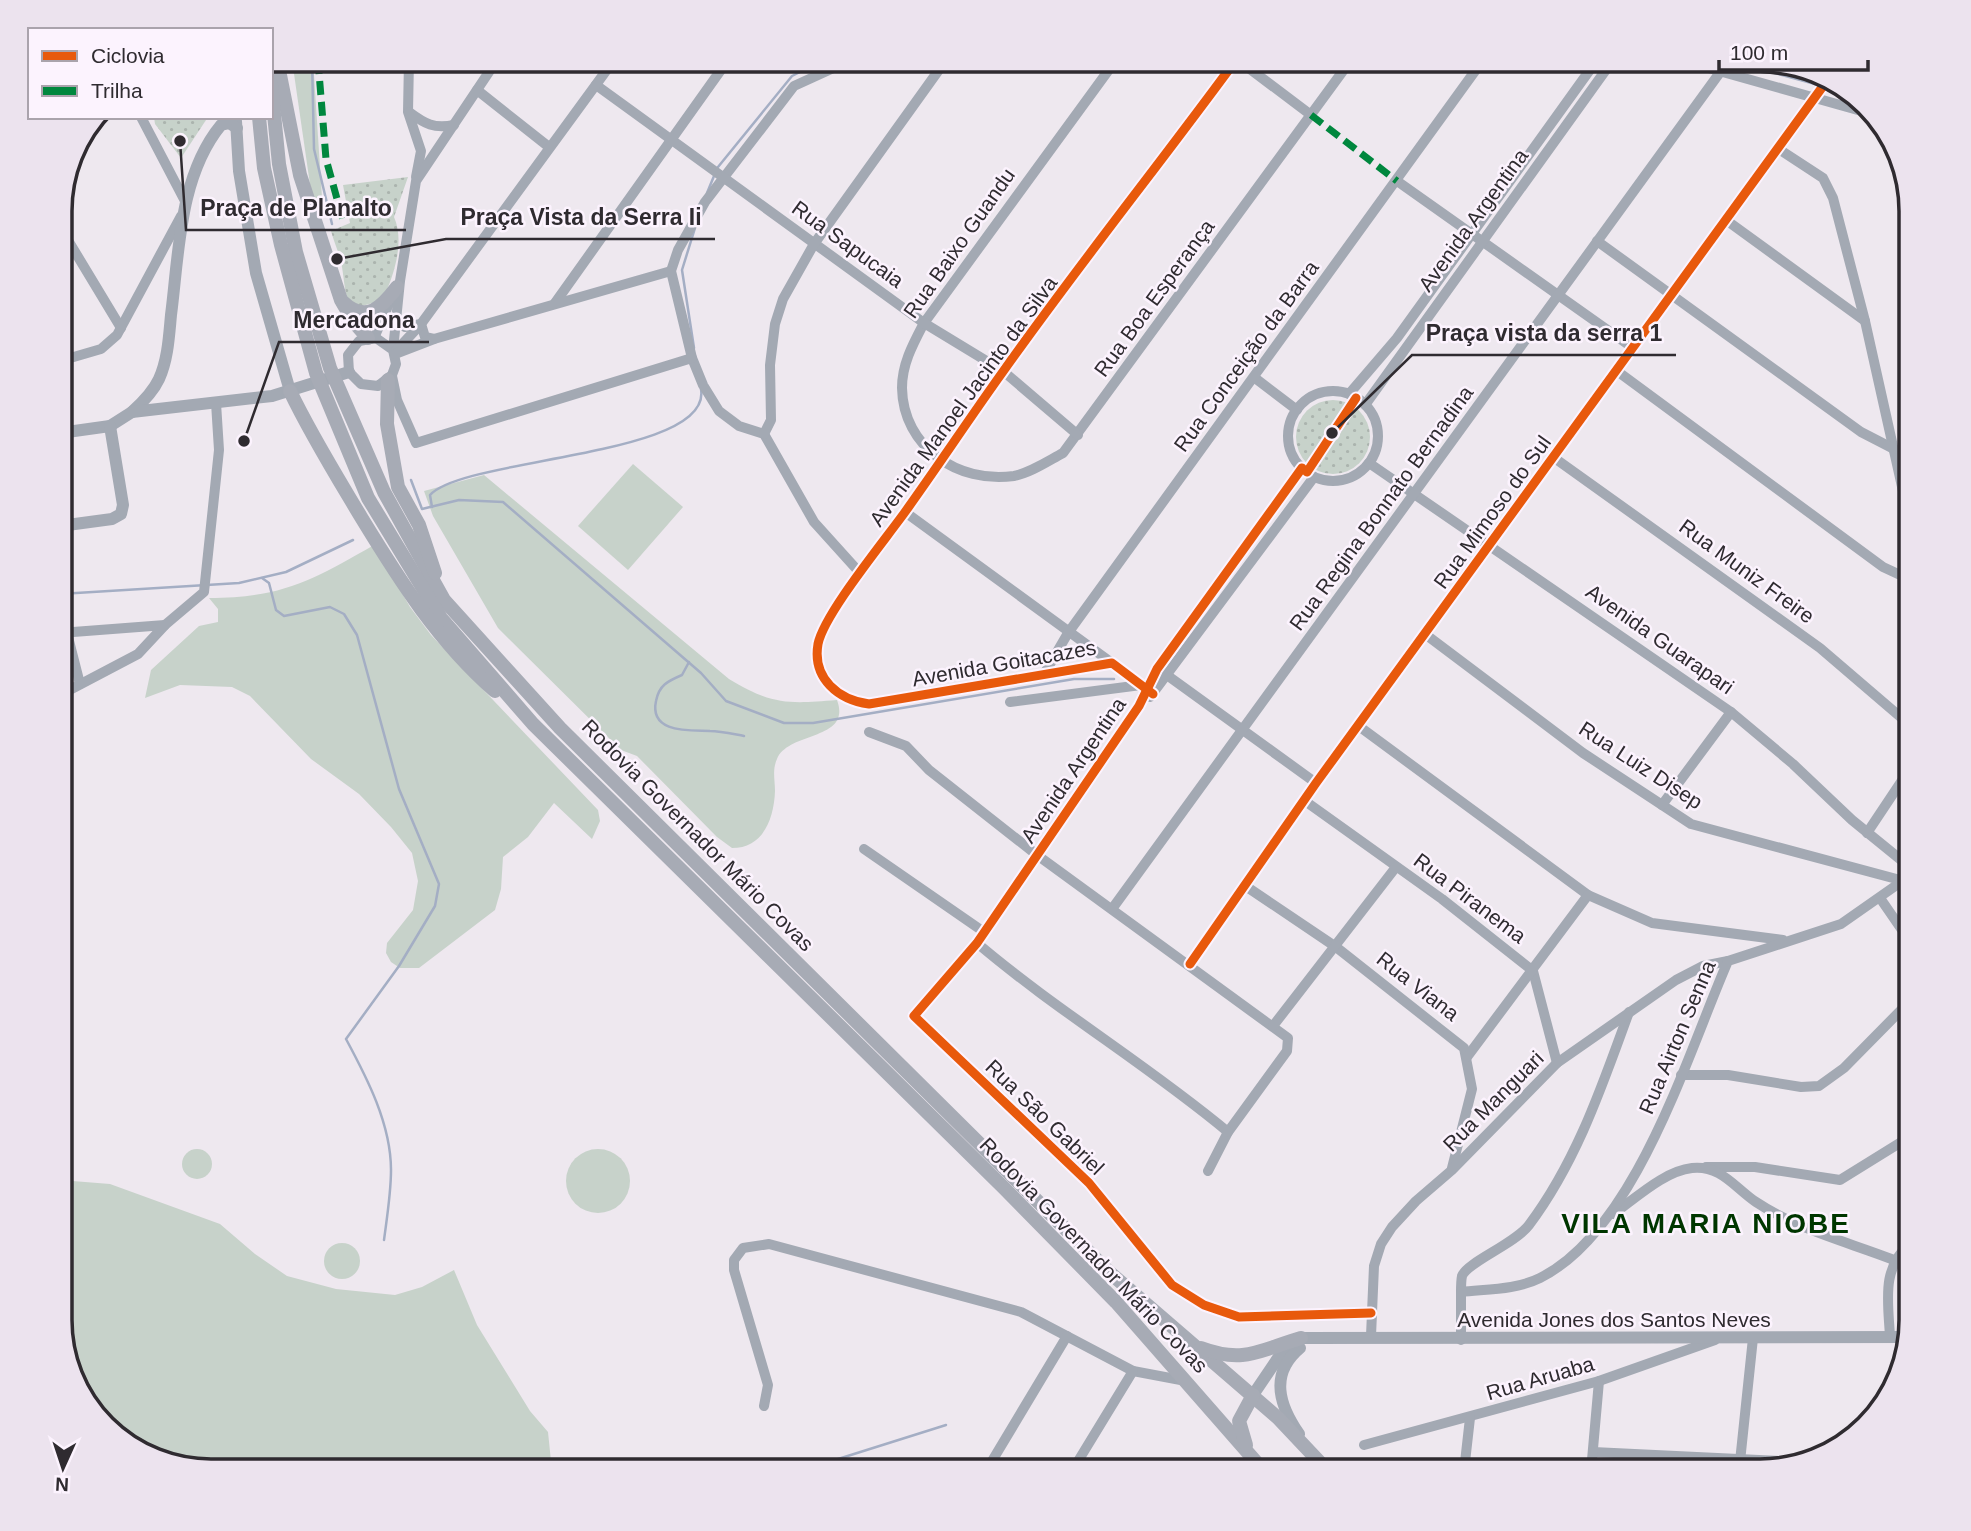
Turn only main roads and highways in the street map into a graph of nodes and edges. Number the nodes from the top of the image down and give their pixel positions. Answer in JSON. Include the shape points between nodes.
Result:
{"nodes":[{"id":1,"x":279,"y":72,"type":"edge"},
{"id":2,"x":273,"y":104,"type":"edge"},
{"id":3,"x":259,"y":119,"type":"edge"},
{"id":4,"x":398,"y":284,"type":"road end"},
{"id":5,"x":341,"y":300,"type":"junction"},
{"id":6,"x":371,"y":338,"type":"road end"},
{"id":7,"x":323,"y":371,"type":"junction"},
{"id":8,"x":390,"y":378,"type":"road end"},
{"id":9,"x":290,"y":391,"type":"road end"},
{"id":10,"x":390,"y":537,"type":"junction"},
{"id":11,"x":444,"y":600,"type":"junction"},
{"id":12,"x":1301,"y":1338,"type":"road end"},
{"id":13,"x":1190,"y":1344,"type":"junction"},
{"id":14,"x":1253,"y":1395,"type":"junction"},
{"id":15,"x":1309,"y":1449,"type":"junction"},
{"id":16,"x":1253,"y":1459,"type":"edge"},
{"id":17,"x":1256,"y":1459,"type":"edge"},
{"id":18,"x":1314,"y":1459,"type":"edge"},
{"id":19,"x":1317,"y":1459,"type":"edge"}],
"edges":[{"from":1,"to":5,"type":"main road","via":[[300,175]]},
{"from":2,"to":7,"type":"main road","name":"Rodovia Governador Mário Covas","via":[[279,164]]},
{"from":3,"to":7,"type":"main road","name":"Rodovia Governador Mário Covas","via":[[264,168],[281,245]]},
{"from":4,"to":5,"type":"main road","via":[[382,308],[372,313],[351,309]]},
{"from":5,"to":6,"type":"main road","via":[[353,321]]},
{"from":7,"to":10,"type":"main road","name":"Rodovia Governador Mário Covas","via":[[329,407]]},
{"from":7,"to":10,"type":"main road","name":"Rodovia Governador Mário Covas","via":[[344,403],[384,492]]},
{"from":8,"to":11,"type":"main road","via":[[387,425],[398,487],[419,525]]},
{"from":9,"to":10,"type":"main road","via":[[353,504]]},
{"from":10,"to":11,"type":"main road","name":"Rodovia Governador Mário Covas"},
{"from":10,"to":16,"type":"main road","name":"Rodovia Governador Mário Covas","via":[[441,618],[533,724],[1116,1302]]},
{"from":11,"to":13,"type":"main road","name":"Rodovia Governador Mário Covas","via":[[560,728],[1109,1272]]},
{"from":12,"to":13,"type":"main road","via":[[1240,1357],[1225,1357]]},
{"from":13,"to":14,"type":"main road","name":"Rodovia Governador Mário Covas"},
{"from":14,"to":15,"type":"main road","name":"Rodovia Governador Mário Covas"},
{"from":14,"to":17,"type":"main road","via":[[1239,1424]]},
{"from":15,"to":18,"type":"main road"},
{"from":15,"to":19,"type":"main road","name":"Rodovia Governador Mário Covas"}]}
